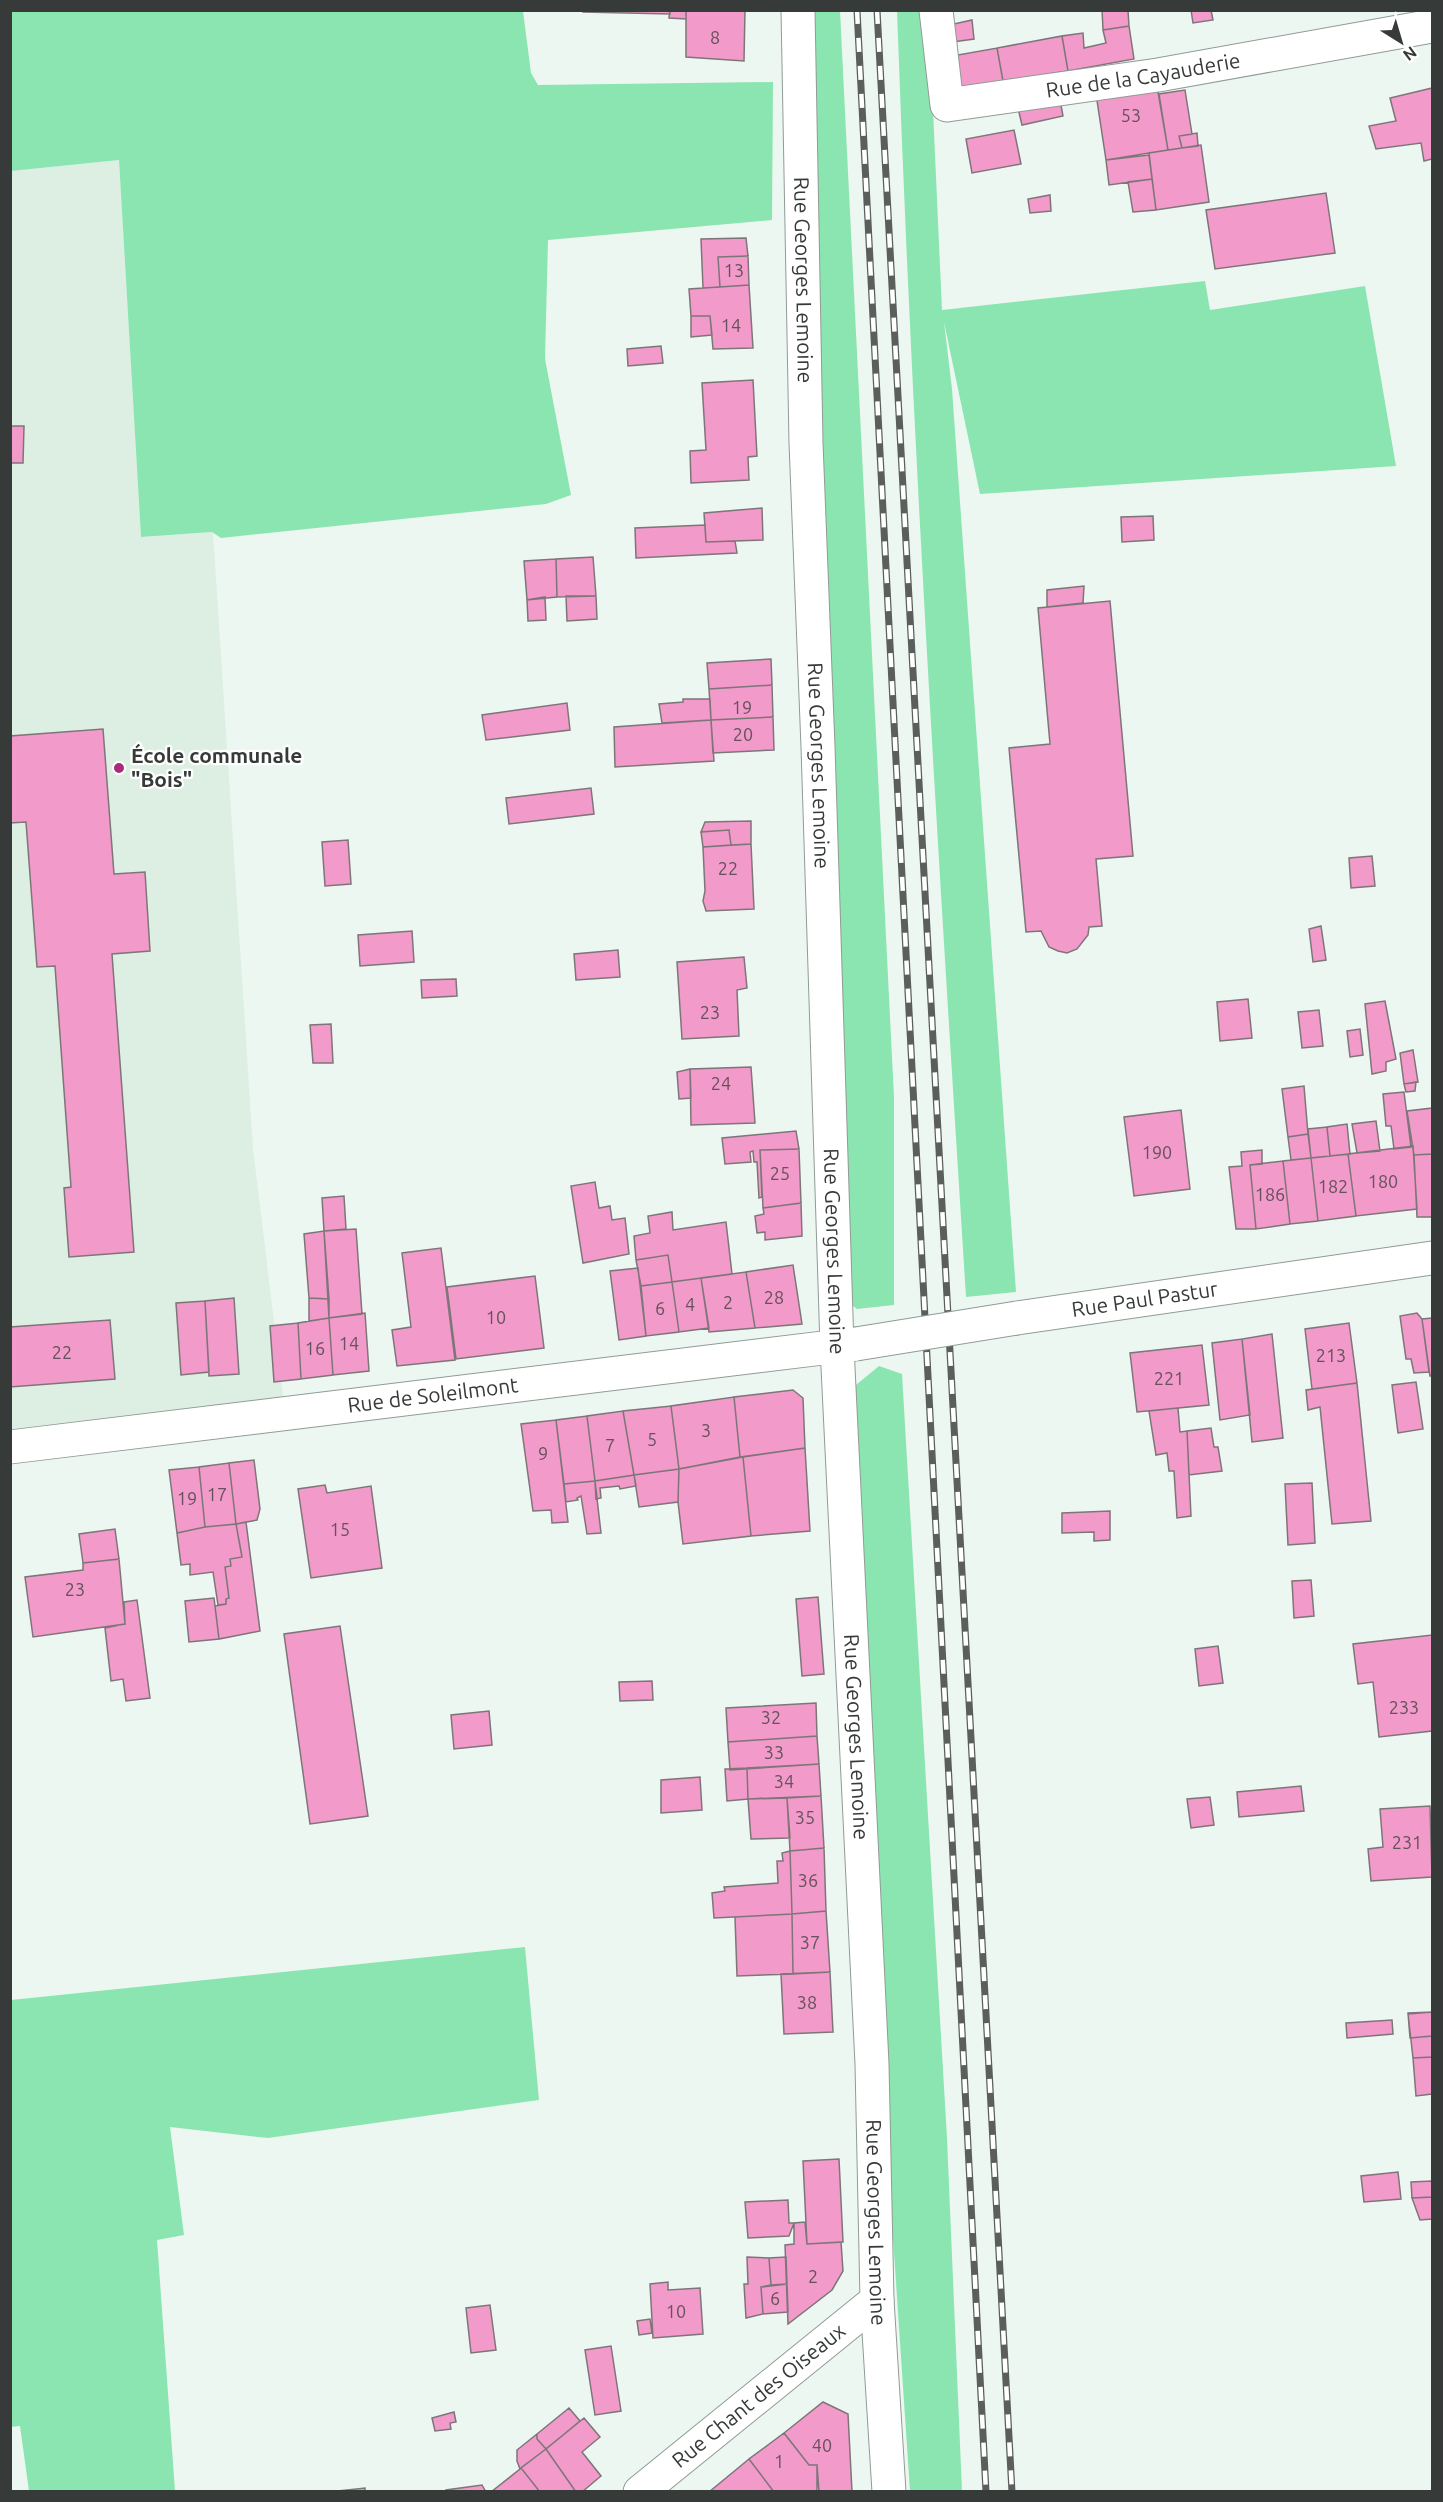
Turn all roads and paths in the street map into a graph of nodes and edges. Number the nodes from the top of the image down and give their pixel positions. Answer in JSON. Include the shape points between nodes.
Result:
{"nodes":[{"id":1,"x":798,"y":10,"type":"edge"},
{"id":2,"x":936,"y":10,"type":"edge"},
{"id":3,"x":1432,"y":26,"type":"edge"},
{"id":4,"x":1432,"y":1258,"type":"edge"},
{"id":5,"x":847,"y":1345,"type":"junction"},
{"id":6,"x":10,"y":1447,"type":"edge"},
{"id":7,"x":877,"y":2300,"type":"junction"},
{"id":8,"x":640,"y":2492,"type":"edge"},
{"id":9,"x":889,"y":2492,"type":"edge"}],
"edges":[{"from":1,"to":5,"type":"street","name":"Rue Georges Lemoine","via":[[806,443]]},
{"from":2,"to":3,"type":"street","name":"Rue de la Cayauderie","via":[[947,105],[1158,75]]},
{"from":4,"to":5,"type":"street","name":"Rue Paul Pastur","bridge":true},
{"from":5,"to":6,"type":"street","name":"Rue de Soleilmont"},
{"from":5,"to":7,"type":"street","name":"Rue Georges Lemoine","via":[[873,2064]]},
{"from":7,"to":8,"type":"street","name":"Rue Chant des Oiseaux"},
{"from":7,"to":9,"type":"street","name":"Rue Georges Lemoine"}]}
